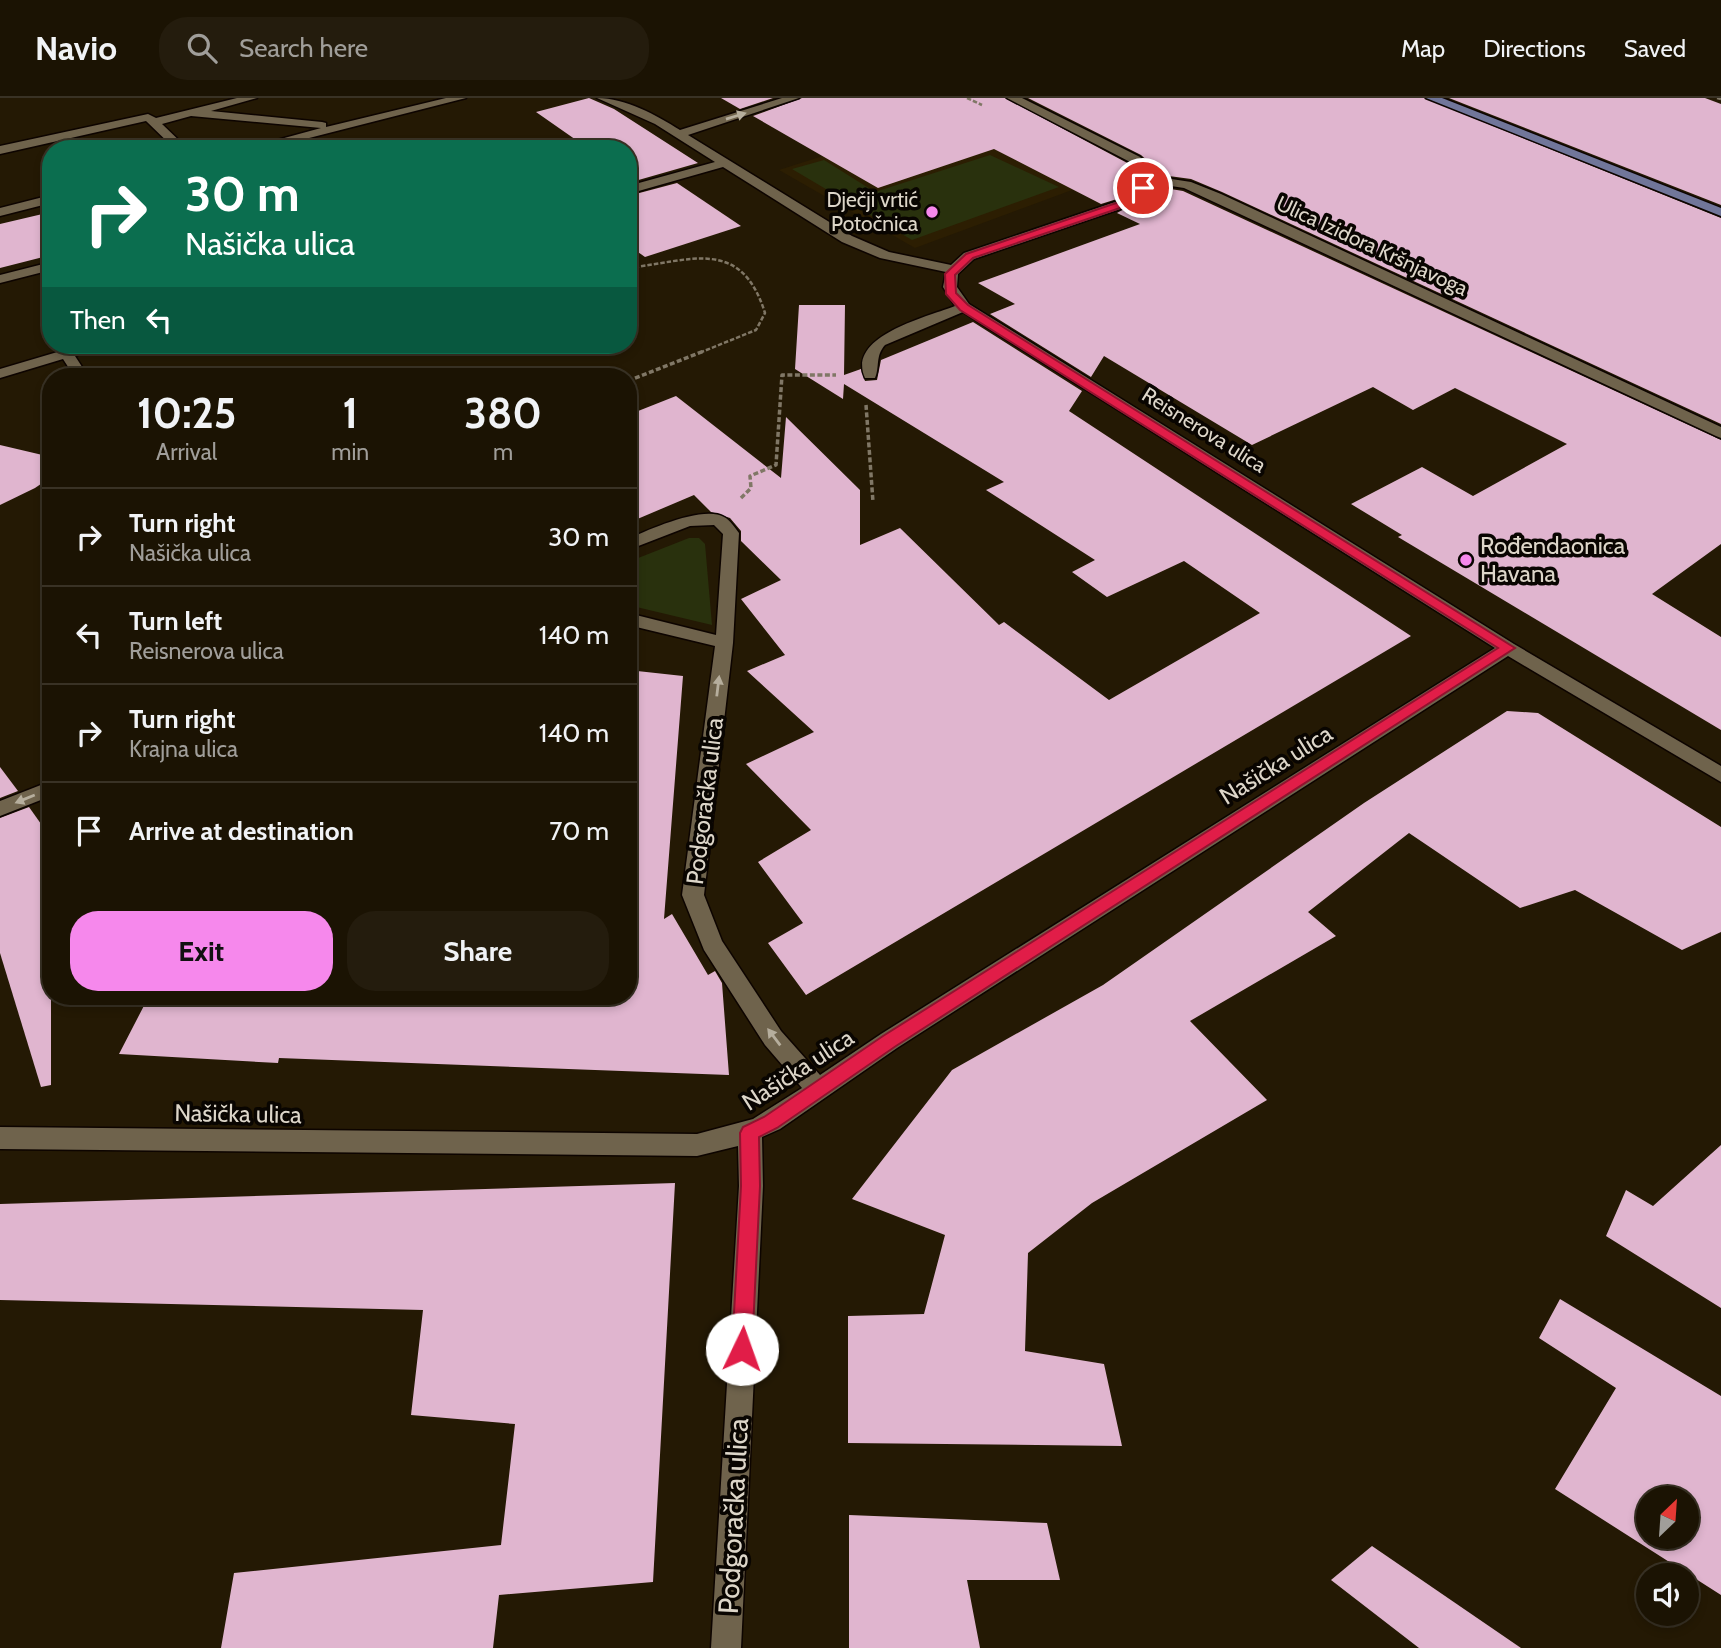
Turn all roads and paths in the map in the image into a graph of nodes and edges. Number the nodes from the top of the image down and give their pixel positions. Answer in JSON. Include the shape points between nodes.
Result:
{"nodes":[{"id":1,"x":251,"y":98,"type":"edge"},
{"id":2,"x":460,"y":98,"type":"edge"},
{"id":3,"x":603,"y":98,"type":"edge"},
{"id":4,"x":793,"y":98,"type":"edge"},
{"id":5,"x":1013,"y":98,"type":"edge"},
{"id":6,"x":1432,"y":98,"type":"edge"},
{"id":7,"x":191,"y":113,"type":"junction"},
{"id":8,"x":153,"y":122,"type":"junction"},
{"id":9,"x":340,"y":127,"type":"junction"},
{"id":10,"x":679,"y":134,"type":"junction"},
{"id":11,"x":45,"y":140,"type":"edge"},
{"id":12,"x":172,"y":140,"type":"edge"},
{"id":13,"x":287,"y":140,"type":"edge"},
{"id":14,"x":42,"y":141,"type":"edge"},
{"id":15,"x":0,"y":150,"type":"edge"},
{"id":16,"x":724,"y":163,"type":"junction"},
{"id":17,"x":1147,"y":179,"type":"junction"},
{"id":18,"x":637,"y":187,"type":"edge"},
{"id":19,"x":42,"y":201,"type":"edge"},
{"id":20,"x":0,"y":211,"type":"edge"},
{"id":21,"x":1721,"y":212,"type":"edge"},
{"id":22,"x":637,"y":266,"type":"edge"},
{"id":23,"x":42,"y":268,"type":"edge"},
{"id":24,"x":953,"y":270,"type":"junction"},
{"id":25,"x":0,"y":279,"type":"edge"},
{"id":26,"x":964,"y":307,"type":"junction"},
{"id":27,"x":66,"y":354,"type":"joint"},
{"id":28,"x":76,"y":368,"type":"edge"},
{"id":29,"x":0,"y":374,"type":"edge"},
{"id":30,"x":870,"y":374,"type":"junction"},
{"id":31,"x":637,"y":377,"type":"edge"},
{"id":32,"x":1721,"y":433,"type":"edge"},
{"id":33,"x":873,"y":502,"type":"dead end"},
{"id":34,"x":718,"y":520,"type":"junction"},
{"id":35,"x":637,"y":541,"type":"edge"},
{"id":36,"x":637,"y":621,"type":"edge"},
{"id":37,"x":724,"y":643,"type":"junction"},
{"id":38,"x":1508,"y":648,"type":"junction"},
{"id":39,"x":1721,"y":775,"type":"edge"},
{"id":40,"x":42,"y":792,"type":"edge"},
{"id":41,"x":0,"y":809,"type":"edge"},
{"id":42,"x":818,"y":1089,"type":"junction"},
{"id":43,"x":750,"y":1133,"type":"junction"},
{"id":44,"x":0,"y":1138,"type":"edge"},
{"id":45,"x":726,"y":1648,"type":"edge"}],
"edges":[{"from":1,"to":7,"type":"street"},
{"from":2,"to":9,"type":"street"},
{"from":3,"to":10,"type":"street"},
{"from":10,"to":4,"type":"street","one_way":true},
{"from":5,"to":17,"type":"street","via":[[1136,160]]},
{"from":6,"to":21,"type":"main road"},
{"from":7,"to":8,"type":"street"},
{"from":7,"to":9,"type":"street"},
{"from":8,"to":11,"type":"street","via":[[148,117]]},
{"from":8,"to":12,"type":"street"},
{"from":9,"to":13,"type":"street"},
{"from":10,"to":16,"type":"street"},
{"from":14,"to":15,"type":"street"},
{"from":16,"to":18,"type":"street"},
{"from":16,"to":24,"type":"street","via":[[847,239],[885,255]]},
{"from":17,"to":24,"type":"street","via":[[1140,192],[1122,204],[969,256]]},
{"from":17,"to":32,"type":"street","name":"Ulica Izidora Kršnjavoga","via":[[1187,185],[1217,197]]},
{"from":19,"to":20,"type":"street"},
{"from":22,"to":31,"type":"path","via":[[696,256],[727,261],[757,287],[765,313],[757,330]]},
{"from":23,"to":25,"type":"street"},
{"from":24,"to":26,"type":"street","via":[[948,287]]},
{"from":26,"to":30,"type":"street","via":[[880,342],[872,350]]},
{"from":26,"to":38,"type":"street","name":"Reisnerova ulica"},
{"from":27,"to":28,"type":"street"},
{"from":27,"to":29,"type":"street"},
{"from":30,"to":33,"type":"path","via":[[866,413]]},
{"from":30,"to":34,"type":"path","via":[[782,375],[776,465],[750,477],[751,488]]},
{"from":34,"to":35,"type":"street","via":[[681,523]]},
{"from":34,"to":37,"type":"street","name":"Podgoračka ulica","via":[[731,533]]},
{"from":36,"to":37,"type":"street"},
{"from":42,"to":37,"type":"street","name":"Podgoračka ulica","one_way":true,"via":[[773,1038],[712,944],[693,895]]},
{"from":38,"to":39,"type":"street","name":"Reisnerova ulica"},
{"from":38,"to":42,"type":"street","name":"Našička ulica"},
{"from":40,"to":41,"type":"street","one_way":true},
{"from":42,"to":43,"type":"street","name":"Našička ulica"},
{"from":43,"to":44,"type":"street","name":"Našička ulica","via":[[696,1145]]},
{"from":43,"to":45,"type":"street","name":"Podgoračka ulica"}]}
